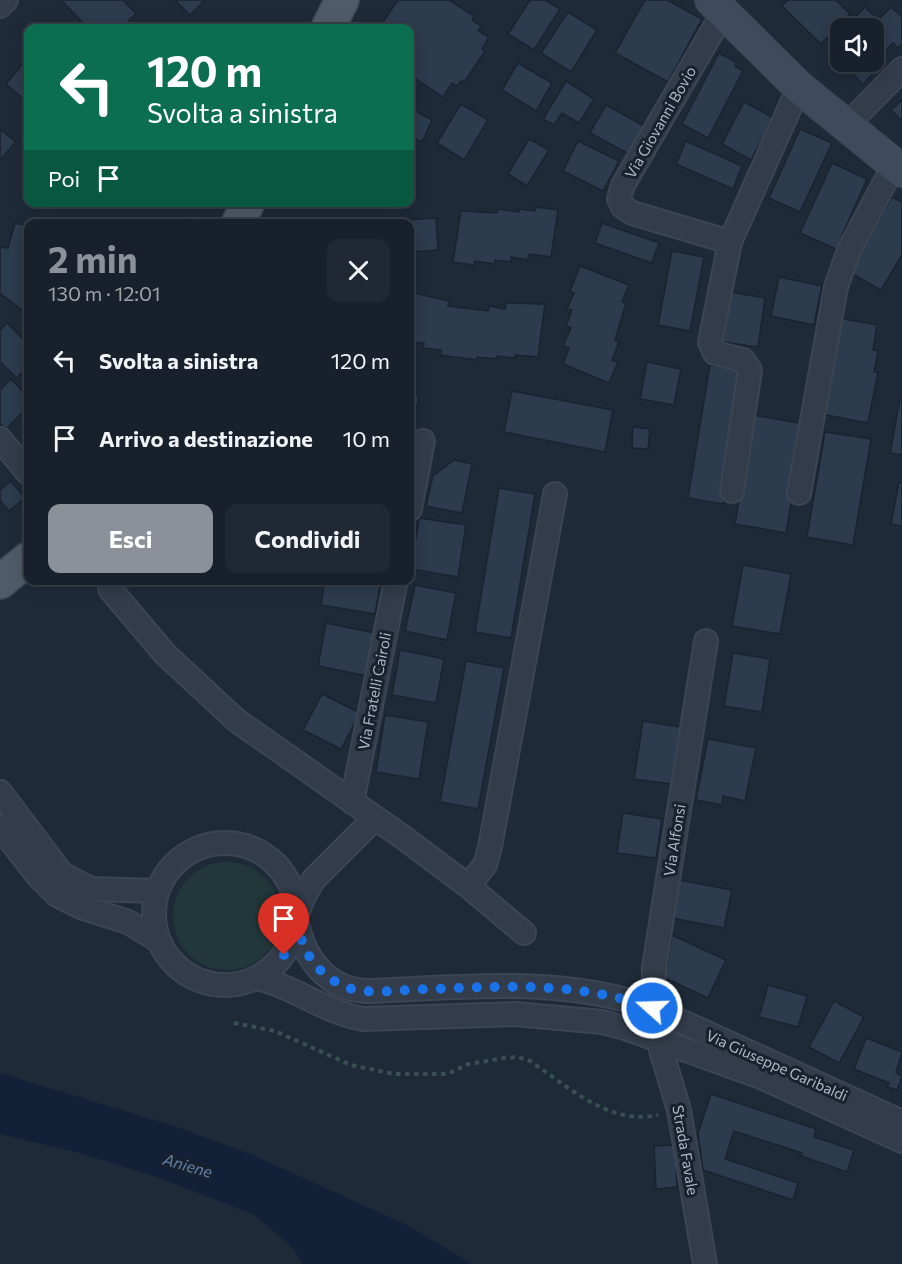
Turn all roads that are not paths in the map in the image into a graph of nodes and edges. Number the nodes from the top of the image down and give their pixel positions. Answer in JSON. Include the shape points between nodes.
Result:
{"nodes":[{"id":1,"x":6,"y":0,"type":"edge"},
{"id":2,"x":342,"y":0,"type":"edge"},
{"id":3,"x":0,"y":6,"type":"edge"},
{"id":4,"x":717,"y":6,"type":"edge"},
{"id":5,"x":330,"y":24,"type":"edge"},
{"id":6,"x":902,"y":69,"type":"edge"},
{"id":7,"x":799,"y":87,"type":"junction"},
{"id":8,"x":846,"y":126,"type":"junction"},
{"id":9,"x":898,"y":168,"type":"edge"},
{"id":10,"x":730,"y":242,"type":"junction"},
{"id":11,"x":0,"y":440,"type":"edge"},
{"id":12,"x":423,"y":441,"type":"dead end"},
{"id":13,"x":24,"y":468,"type":"edge"},
{"id":14,"x":414,"y":488,"type":"edge"},
{"id":15,"x":732,"y":491,"type":"dead end"},
{"id":16,"x":799,"y":493,"type":"dead end"},
{"id":17,"x":555,"y":494,"type":"dead end"},
{"id":18,"x":24,"y":562,"type":"edge"},
{"id":19,"x":0,"y":582,"type":"edge"},
{"id":20,"x":110,"y":585,"type":"edge"},
{"id":21,"x":395,"y":585,"type":"edge"},
{"id":22,"x":706,"y":641,"type":"dead end"},
{"id":23,"x":0,"y":792,"type":"edge"},
{"id":24,"x":352,"y":802,"type":"junction"},
{"id":25,"x":375,"y":818,"type":"junction"},
{"id":26,"x":0,"y":827,"type":"edge"},
{"id":27,"x":280,"y":865,"type":"junction"},
{"id":28,"x":320,"y":871,"type":"junction"},
{"id":29,"x":468,"y":886,"type":"junction"},
{"id":30,"x":157,"y":891,"type":"junction"},
{"id":31,"x":297,"y":919,"type":"junction"},
{"id":32,"x":524,"y":933,"type":"dead end"},
{"id":33,"x":159,"y":941,"type":"junction"},
{"id":34,"x":258,"y":978,"type":"junction"},
{"id":35,"x":652,"y":1008,"type":"junction"},
{"id":36,"x":656,"y":1039,"type":"junction"},
{"id":37,"x":902,"y":1122,"type":"edge"},
{"id":38,"x":902,"y":1141,"type":"edge"},
{"id":39,"x":705,"y":1264,"type":"edge"}],
"edges":[{"from":1,"to":3,"type":"street"},
{"from":2,"to":5,"type":"main road"},
{"from":4,"to":7,"type":"main road"},
{"from":4,"to":10,"type":"street","name":"Via Giovanni Bovio","via":[[619,199],[632,213]]},
{"from":6,"to":8,"type":"street"},
{"from":7,"to":8,"type":"main road"},
{"from":7,"to":10,"type":"street"},
{"from":8,"to":9,"type":"main road"},
{"from":9,"to":16,"type":"street","via":[[853,242],[836,286]]},
{"from":10,"to":15,"type":"street","via":[[710,342],[716,353],[743,360],[750,370]]},
{"from":11,"to":13,"type":"street"},
{"from":12,"to":14,"type":"street"},
{"from":17,"to":29,"type":"street","via":[[490,847],[484,865]]},
{"from":18,"to":19,"type":"main road"},
{"from":20,"to":24,"type":"street","via":[[165,654],[198,686],[236,720]]},
{"from":21,"to":24,"type":"street","name":"Via Fratelli Cairoli"},
{"from":22,"to":35,"type":"street","name":"Via Alfonsi","via":[[654,967]]},
{"from":23,"to":30,"type":"street","via":[[63,874],[91,889]]},
{"from":24,"to":25,"type":"street"},
{"from":25,"to":28,"type":"street"},
{"from":25,"to":29,"type":"street"},
{"from":26,"to":33,"type":"street","via":[[57,896],[128,922]]},
{"from":27,"to":28,"type":"street","via":[[294,873]]},
{"from":27,"to":30,"type":"street","via":[[244,844],[206,845],[188,853],[169,869]]},
{"from":27,"to":31,"type":"street","via":[[292,890]]},
{"from":28,"to":31,"type":"street","via":[[309,886]]},
{"from":29,"to":32,"type":"street"},
{"from":30,"to":33,"type":"street","via":[[154,908]]},
{"from":31,"to":34,"type":"street","via":[[284,955]]},
{"from":31,"to":35,"type":"street","name":"Via Giuseppe Garibaldi","via":[[300,939],[318,971],[355,990],[564,987],[621,997]]},
{"from":33,"to":34,"type":"street","via":[[171,961],[189,976],[211,985],[235,985]]},
{"from":34,"to":36,"type":"street","name":"Via Giuseppe Garibaldi","via":[[288,987],[338,1014],[363,1019],[545,1016],[602,1022]]},
{"from":35,"to":36,"type":"street","name":"Via Alfonsi"},
{"from":35,"to":37,"type":"street","name":"Via Giuseppe Garibaldi"},
{"from":36,"to":38,"type":"street","name":"Via Giuseppe Garibaldi","via":[[770,1081]]},
{"from":36,"to":39,"type":"street","name":"Strada Favale","via":[[679,1110]]}]}
